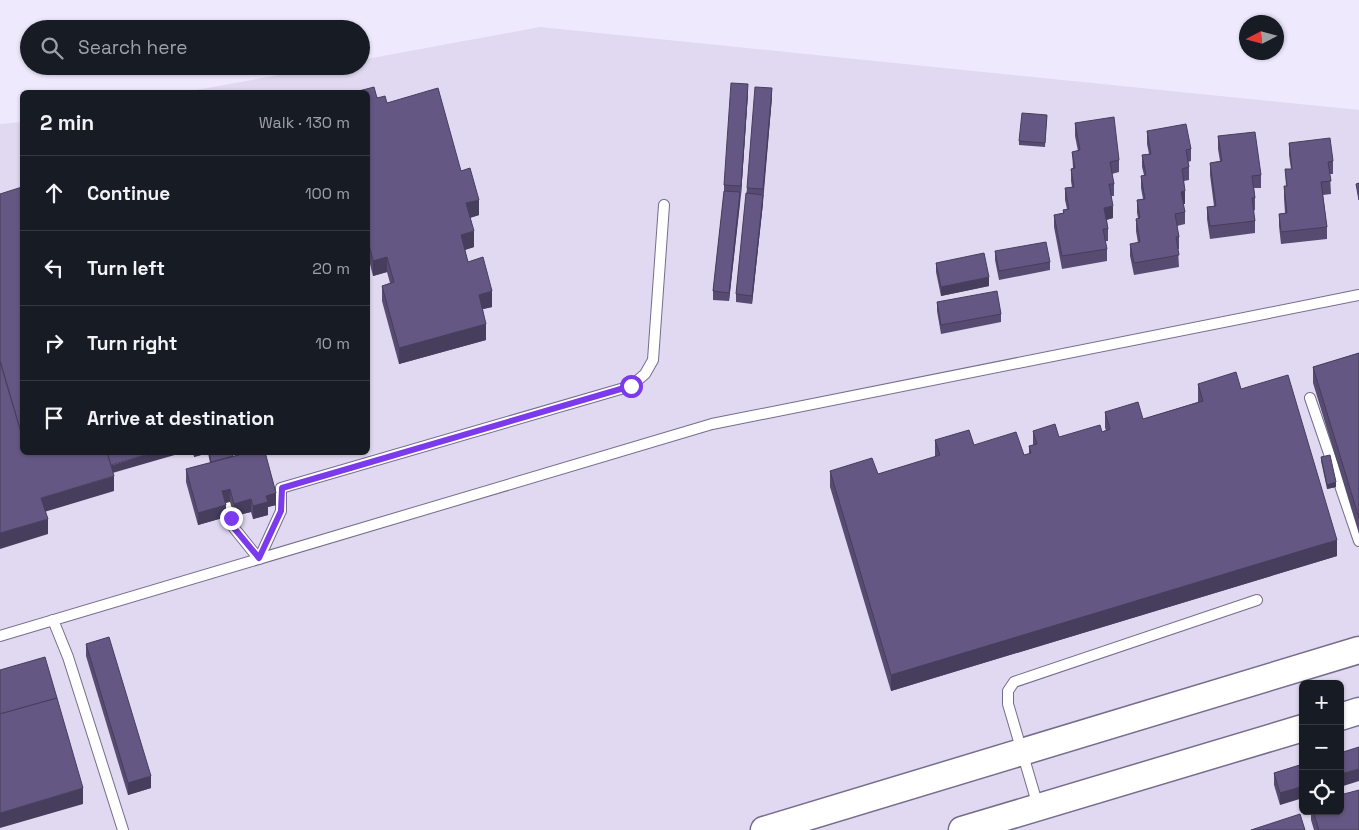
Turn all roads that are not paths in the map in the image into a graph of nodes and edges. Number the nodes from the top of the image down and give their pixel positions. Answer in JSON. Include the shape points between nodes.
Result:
{"nodes":[{"id":1,"x":664,"y":205,"type":"dead end"},
{"id":2,"x":1359,"y":295,"type":"edge"},
{"id":3,"x":1310,"y":398,"type":"dead end"},
{"id":4,"x":227,"y":502,"type":"edge"},
{"id":5,"x":1359,"y":541,"type":"edge"},
{"id":6,"x":259,"y":558,"type":"junction"},
{"id":7,"x":1257,"y":600,"type":"dead end"},
{"id":8,"x":53,"y":620,"type":"junction"},
{"id":9,"x":0,"y":636,"type":"edge"},
{"id":10,"x":1359,"y":650,"type":"edge"},
{"id":11,"x":1359,"y":711,"type":"edge"},
{"id":12,"x":1344,"y":716,"type":"edge"},
{"id":13,"x":1299,"y":729,"type":"edge"},
{"id":14,"x":1023,"y":751,"type":"junction"},
{"id":15,"x":1038,"y":807,"type":"junction"},
{"id":16,"x":123,"y":830,"type":"edge"},
{"id":17,"x":764,"y":830,"type":"edge"},
{"id":18,"x":962,"y":830,"type":"edge"}],
"edges":[{"from":1,"to":6,"type":"lane","via":[[654,360],[645,374],[631,386],[282,488],[281,511]]},
{"from":2,"to":6,"type":"lane","via":[[712,424]]},
{"from":3,"to":5,"type":"lane"},
{"from":4,"to":6,"type":"lane","via":[[234,528]]},
{"from":6,"to":8,"type":"lane"},
{"from":7,"to":14,"type":"lane","via":[[1014,682],[1008,691],[1008,704]]},
{"from":8,"to":9,"type":"lane"},
{"from":8,"to":16,"type":"lane","via":[[68,657]]},
{"from":10,"to":14,"type":"street"},
{"from":11,"to":12,"type":"street"},
{"from":13,"to":15,"type":"street"},
{"from":14,"to":15,"type":"lane"},
{"from":14,"to":17,"type":"street"},
{"from":15,"to":18,"type":"street"}]}
